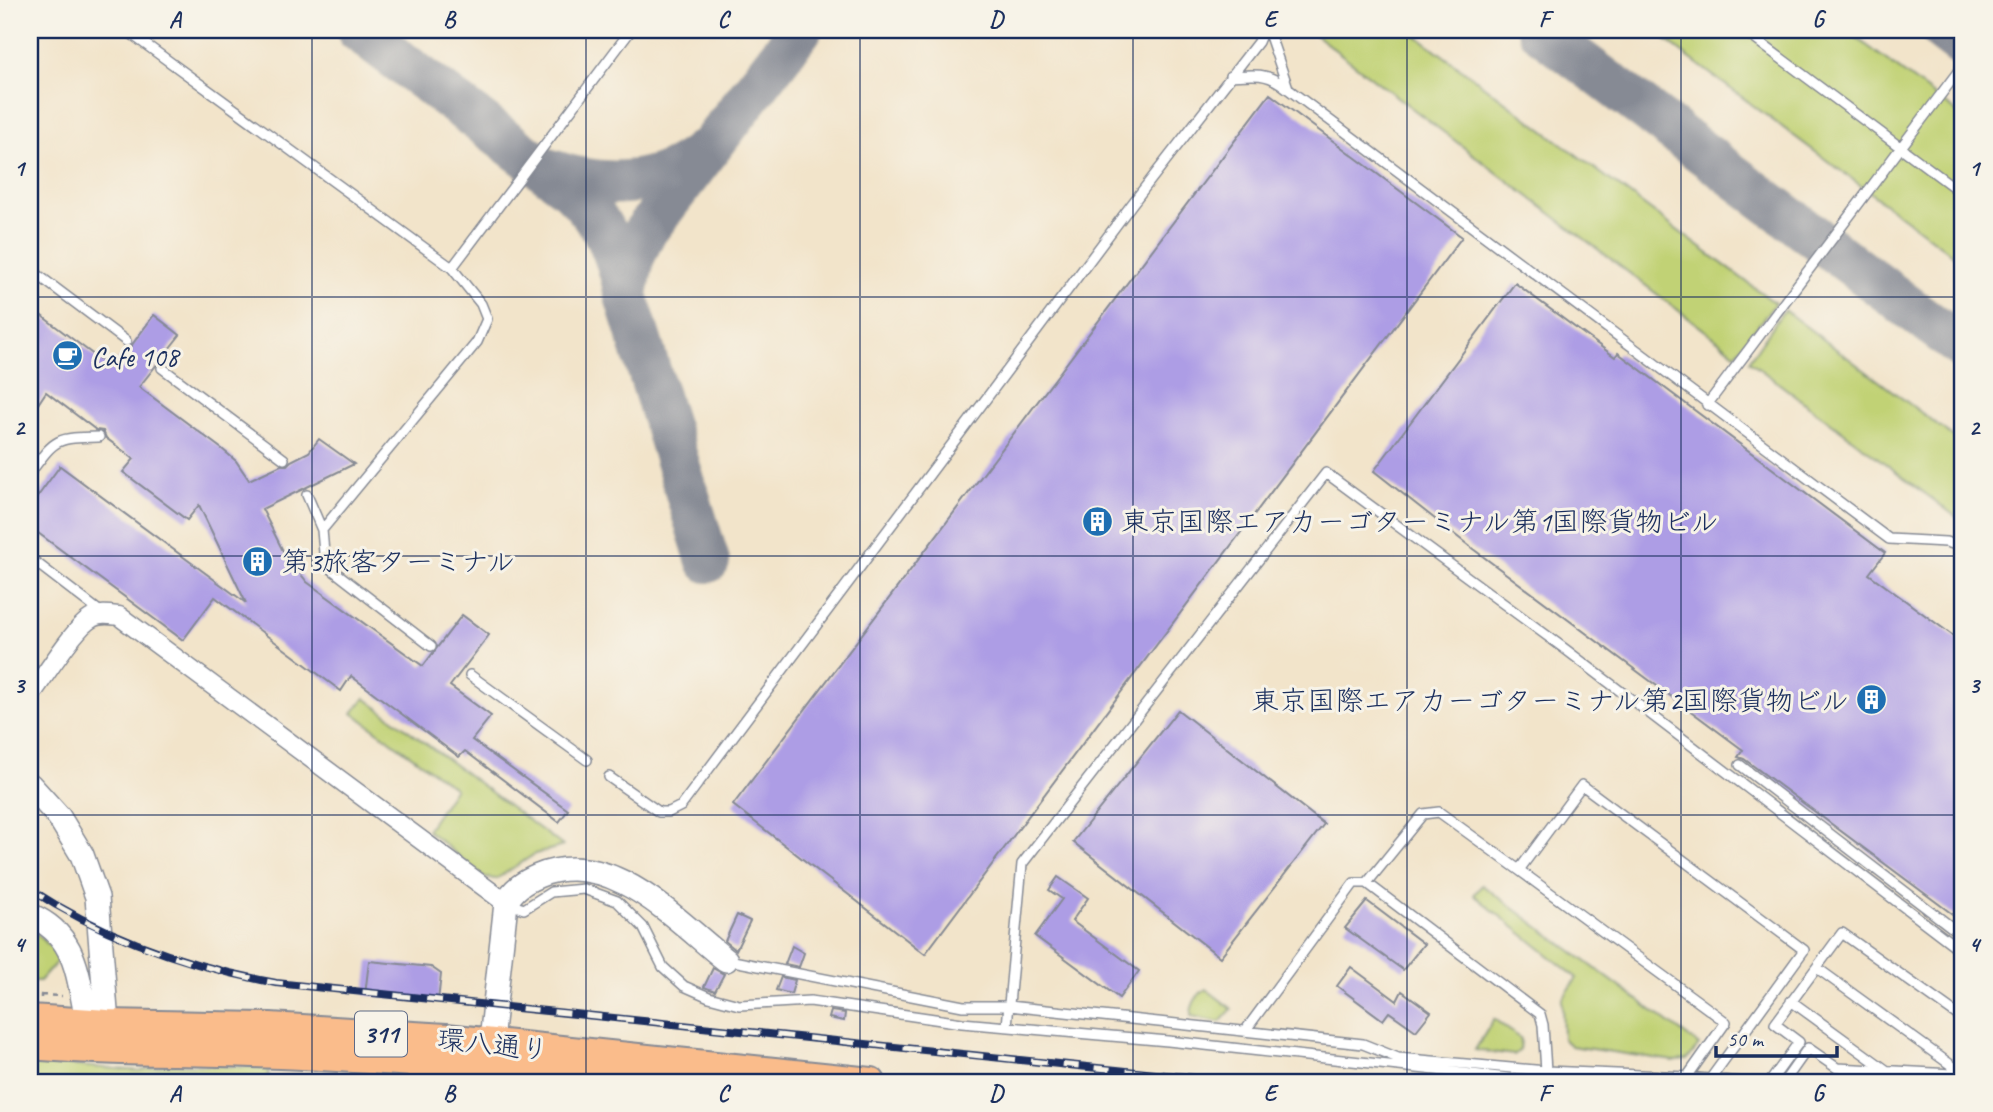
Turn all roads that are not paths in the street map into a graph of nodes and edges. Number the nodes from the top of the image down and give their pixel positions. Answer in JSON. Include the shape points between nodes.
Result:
{"nodes":[{"id":1,"x":126,"y":30,"type":"edge"},
{"id":2,"x":631,"y":30,"type":"edge"},
{"id":3,"x":1266,"y":30,"type":"edge"},
{"id":4,"x":1744,"y":30,"type":"edge"},
{"id":5,"x":1963,"y":65,"type":"edge"},
{"id":6,"x":1230,"y":76,"type":"junction"},
{"id":7,"x":1289,"y":90,"type":"junction"},
{"id":8,"x":1902,"y":147,"type":"junction"},
{"id":9,"x":1963,"y":194,"type":"edge"},
{"id":10,"x":452,"y":268,"type":"junction"},
{"id":11,"x":30,"y":269,"type":"edge"},
{"id":12,"x":126,"y":341,"type":"dead end"},
{"id":13,"x":162,"y":368,"type":"dead end"},
{"id":14,"x":1707,"y":405,"type":"junction"},
{"id":15,"x":99,"y":437,"type":"dead end"},
{"id":16,"x":284,"y":459,"type":"dead end"},
{"id":17,"x":30,"y":473,"type":"edge"},
{"id":18,"x":307,"y":495,"type":"dead end"},
{"id":19,"x":322,"y":530,"type":"junction"},
{"id":20,"x":1963,"y":547,"type":"edge"},
{"id":21,"x":30,"y":558,"type":"edge"},
{"id":22,"x":104,"y":614,"type":"junction"},
{"id":23,"x":431,"y":646,"type":"dead end"},
{"id":24,"x":470,"y":675,"type":"dead end"},
{"id":25,"x":30,"y":696,"type":"edge"},
{"id":26,"x":587,"y":761,"type":"dead end"},
{"id":27,"x":1740,"y":765,"type":"dead end"},
{"id":28,"x":609,"y":777,"type":"dead end"},
{"id":29,"x":30,"y":785,"type":"edge"},
{"id":30,"x":1520,"y":870,"type":"junction"},
{"id":31,"x":1367,"y":883,"type":"junction"},
{"id":32,"x":506,"y":903,"type":"junction"},
{"id":33,"x":30,"y":915,"type":"edge"},
{"id":34,"x":1963,"y":936,"type":"edge"},
{"id":35,"x":1963,"y":952,"type":"edge"},
{"id":36,"x":726,"y":960,"type":"joint"},
{"id":37,"x":1817,"y":968,"type":"junction"},
{"id":38,"x":1791,"y":1002,"type":"junction"},
{"id":39,"x":1009,"y":1006,"type":"junction"},
{"id":40,"x":35,"y":1007,"type":"edge"},
{"id":41,"x":1963,"y":1019,"type":"edge"},
{"id":42,"x":1007,"y":1026,"type":"junction"},
{"id":43,"x":1245,"y":1031,"type":"junction"},
{"id":44,"x":97,"y":1032,"type":"junction"},
{"id":45,"x":30,"y":1045,"type":"edge"},
{"id":46,"x":489,"y":1056,"type":"junction"},
{"id":47,"x":1961,"y":1066,"type":"edge"},
{"id":48,"x":1546,"y":1071,"type":"junction"},
{"id":49,"x":1887,"y":1071,"type":"junction"},
{"id":50,"x":1687,"y":1077,"type":"junction"},
{"id":51,"x":1711,"y":1078,"type":"junction"},
{"id":52,"x":626,"y":1082,"type":"edge"},
{"id":53,"x":871,"y":1082,"type":"edge"},
{"id":54,"x":1545,"y":1082,"type":"edge"},
{"id":55,"x":1741,"y":1082,"type":"edge"},
{"id":56,"x":1770,"y":1082,"type":"edge"},
{"id":57,"x":1784,"y":1082,"type":"edge"}],
"edges":[{"from":1,"to":10,"type":"lane"},
{"from":2,"to":10,"type":"lane"},
{"from":3,"to":6,"type":"lane"},
{"from":3,"to":7,"type":"lane"},
{"from":4,"to":8,"type":"lane"},
{"from":5,"to":8,"type":"lane"},
{"from":6,"to":7,"type":"lane","via":[[1269,76]]},
{"from":6,"to":28,"type":"lane","via":[[681,806],[659,812]]},
{"from":7,"to":14,"type":"lane"},
{"from":8,"to":9,"type":"lane"},
{"from":8,"to":14,"type":"lane"},
{"from":10,"to":19,"type":"lane","via":[[481,304],[487,319],[477,342]]},
{"from":11,"to":12,"type":"lane"},
{"from":13,"to":16,"type":"lane"},
{"from":14,"to":20,"type":"lane","via":[[1889,539]]},
{"from":15,"to":17,"type":"lane","via":[[66,438],[51,444]]},
{"from":18,"to":19,"type":"lane"},
{"from":19,"to":23,"type":"lane","via":[[325,564]]},
{"from":21,"to":22,"type":"lane"},
{"from":22,"to":25,"type":"street","via":[[91,618],[78,631]]},
{"from":22,"to":32,"type":"street","via":[[119,616]]},
{"from":24,"to":26,"type":"lane"},
{"from":27,"to":34,"type":"lane"},
{"from":29,"to":44,"type":"street","via":[[59,817],[82,855],[97,897]]},
{"from":30,"to":31,"type":"lane","via":[[1439,812],[1423,814]]},
{"from":30,"to":50,"type":"lane","via":[[1726,1022]]},
{"from":30,"to":51,"type":"lane","via":[[1582,785],[1804,950]]},
{"from":31,"to":43,"type":"lane","via":[[1354,883]]},
{"from":31,"to":48,"type":"lane","via":[[1540,1013]]},
{"from":32,"to":36,"type":"street","via":[[521,884],[551,871],[581,868],[608,874],[631,885]]},
{"from":32,"to":42,"type":"lane","via":[[524,909],[551,892],[584,889],[617,901],[643,927],[663,967],[684,986],[729,1003],[810,1001]]},
{"from":32,"to":46,"type":"street"},
{"from":33,"to":44,"type":"street","via":[[53,930],[71,953]]},
{"from":35,"to":39,"type":"lane","via":[[1326,473],[1022,864]]},
{"from":36,"to":39,"type":"lane","via":[[963,1006]]},
{"from":37,"to":38,"type":"lane"},
{"from":37,"to":41,"type":"lane","via":[[1842,933]]},
{"from":37,"to":47,"type":"lane"},
{"from":38,"to":49,"type":"lane"},
{"from":38,"to":56,"type":"lane","via":[[1775,1024],[1800,1042]]},
{"from":39,"to":42,"type":"lane"},
{"from":39,"to":43,"type":"lane"},
{"from":40,"to":44,"type":"main road","name":"環八通り","number":"311"},
{"from":42,"to":54,"type":"lane"},
{"from":43,"to":48,"type":"lane","via":[[1363,1044],[1398,1058]]},
{"from":44,"to":45,"type":"main road","name":"環八通り","number":"311"},
{"from":44,"to":46,"type":"main road","name":"環八通り","number":"311","via":[[254,1052],[350,1058]]},
{"from":44,"to":46,"type":"main road","name":"環八通り","number":"311","via":[[270,1027]]},
{"from":46,"to":52,"type":"main road","name":"環八通り","number":"311"},
{"from":46,"to":53,"type":"main road","name":"環八通り","number":"311"},
{"from":47,"to":49,"type":"lane","via":[[1953,1074]]},
{"from":48,"to":50,"type":"lane"},
{"from":49,"to":57,"type":"lane","via":[[1837,1068],[1808,1048]]},
{"from":50,"to":51,"type":"lane"},
{"from":51,"to":55,"type":"lane"}]}
